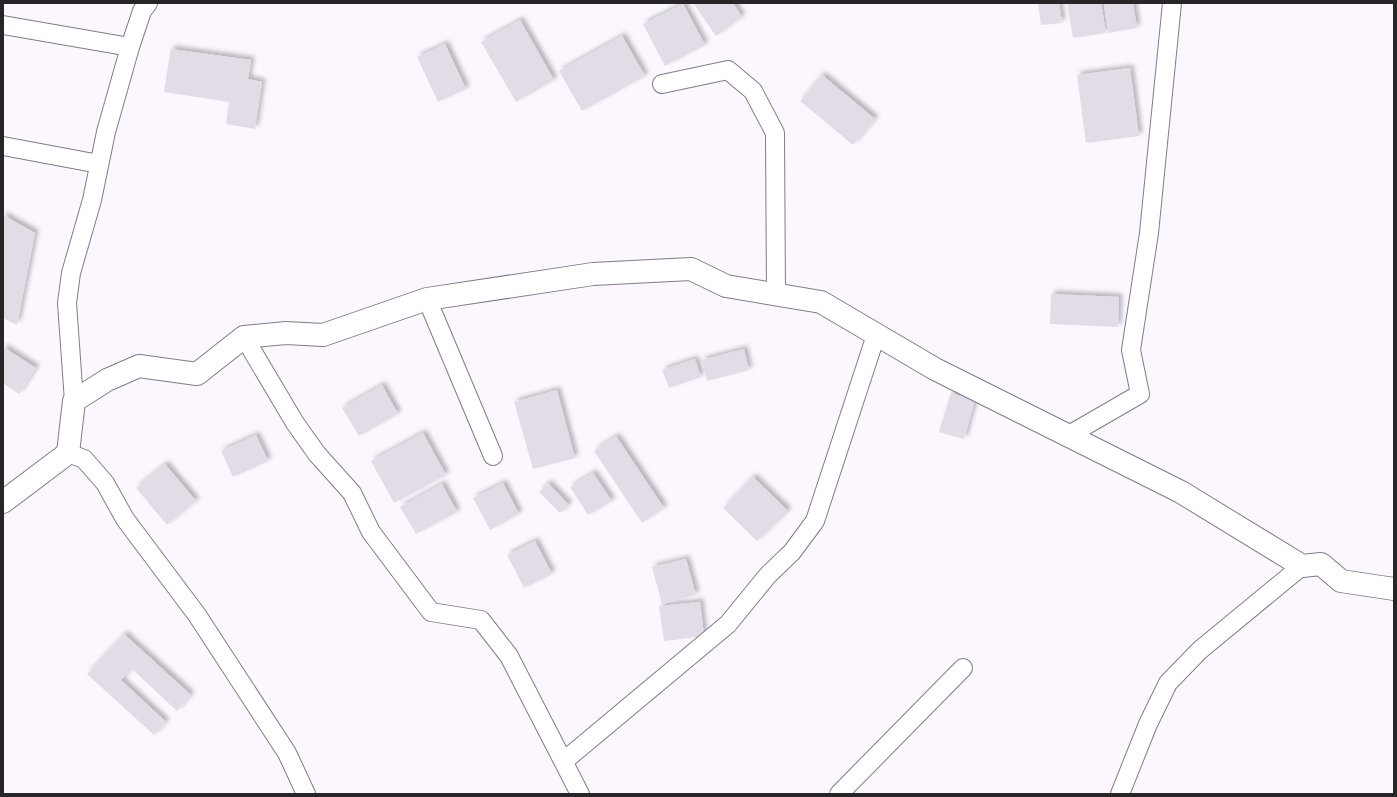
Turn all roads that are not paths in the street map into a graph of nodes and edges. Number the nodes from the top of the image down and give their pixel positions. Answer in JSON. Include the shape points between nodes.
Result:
{"nodes":[{"id":1,"x":148,"y":3,"type":"edge"},
{"id":2,"x":1172,"y":3,"type":"edge"},
{"id":3,"x":3,"y":25,"type":"edge"},
{"id":4,"x":130,"y":47,"type":"junction"},
{"id":5,"x":662,"y":84,"type":"dead end"},
{"id":6,"x":3,"y":146,"type":"edge"},
{"id":7,"x":99,"y":164,"type":"junction"},
{"id":8,"x":776,"y":295,"type":"junction"},
{"id":9,"x":427,"y":299,"type":"junction"},
{"id":10,"x":876,"y":335,"type":"junction"},
{"id":11,"x":244,"y":336,"type":"junction"},
{"id":12,"x":74,"y":400,"type":"junction"},
{"id":13,"x":1069,"y":435,"type":"junction"},
{"id":14,"x":68,"y":453,"type":"junction"},
{"id":15,"x":493,"y":456,"type":"dead end"},
{"id":16,"x":3,"y":502,"type":"edge"},
{"id":17,"x":1302,"y":566,"type":"junction"},
{"id":18,"x":1394,"y":589,"type":"edge"},
{"id":19,"x":963,"y":668,"type":"dead end"},
{"id":20,"x":564,"y":761,"type":"junction"},
{"id":21,"x":306,"y":794,"type":"edge"},
{"id":22,"x":580,"y":794,"type":"edge"},
{"id":23,"x":839,"y":794,"type":"edge"},
{"id":24,"x":1120,"y":794,"type":"edge"}],
"edges":[{"from":1,"to":4,"type":"street","via":[[142,11]]},
{"from":2,"to":13,"type":"street","via":[[1149,233],[1131,350],[1140,394]]},
{"from":3,"to":4,"type":"street"},
{"from":4,"to":7,"type":"street"},
{"from":5,"to":8,"type":"street","via":[[728,70],[753,91],[775,133]]},
{"from":6,"to":7,"type":"street"},
{"from":7,"to":12,"type":"street","via":[[92,200],[71,273],[67,303]]},
{"from":8,"to":9,"type":"street","via":[[726,286],[691,269],[593,274]]},
{"from":8,"to":10,"type":"street","via":[[821,302]]},
{"from":9,"to":11,"type":"street","via":[[323,335],[286,333]]},
{"from":9,"to":15,"type":"street"},
{"from":10,"to":13,"type":"street","via":[[935,369]]},
{"from":10,"to":20,"type":"street","via":[[815,521],[792,552],[768,575],[728,624]]},
{"from":11,"to":12,"type":"street","via":[[197,374],[139,366],[107,380]]},
{"from":11,"to":20,"type":"street","via":[[295,423],[317,454],[352,493],[371,532],[431,612],[481,620],[508,656]]},
{"from":12,"to":14,"type":"street"},
{"from":13,"to":17,"type":"street","via":[[1181,492]]},
{"from":14,"to":16,"type":"street"},
{"from":14,"to":21,"type":"street","via":[[84,460],[105,483],[125,519],[197,615],[287,753]]},
{"from":17,"to":18,"type":"street","via":[[1321,564],[1341,581]]},
{"from":17,"to":24,"type":"street","via":[[1200,650],[1168,683],[1148,724]]},
{"from":19,"to":23,"type":"street"},
{"from":20,"to":22,"type":"street"}]}
